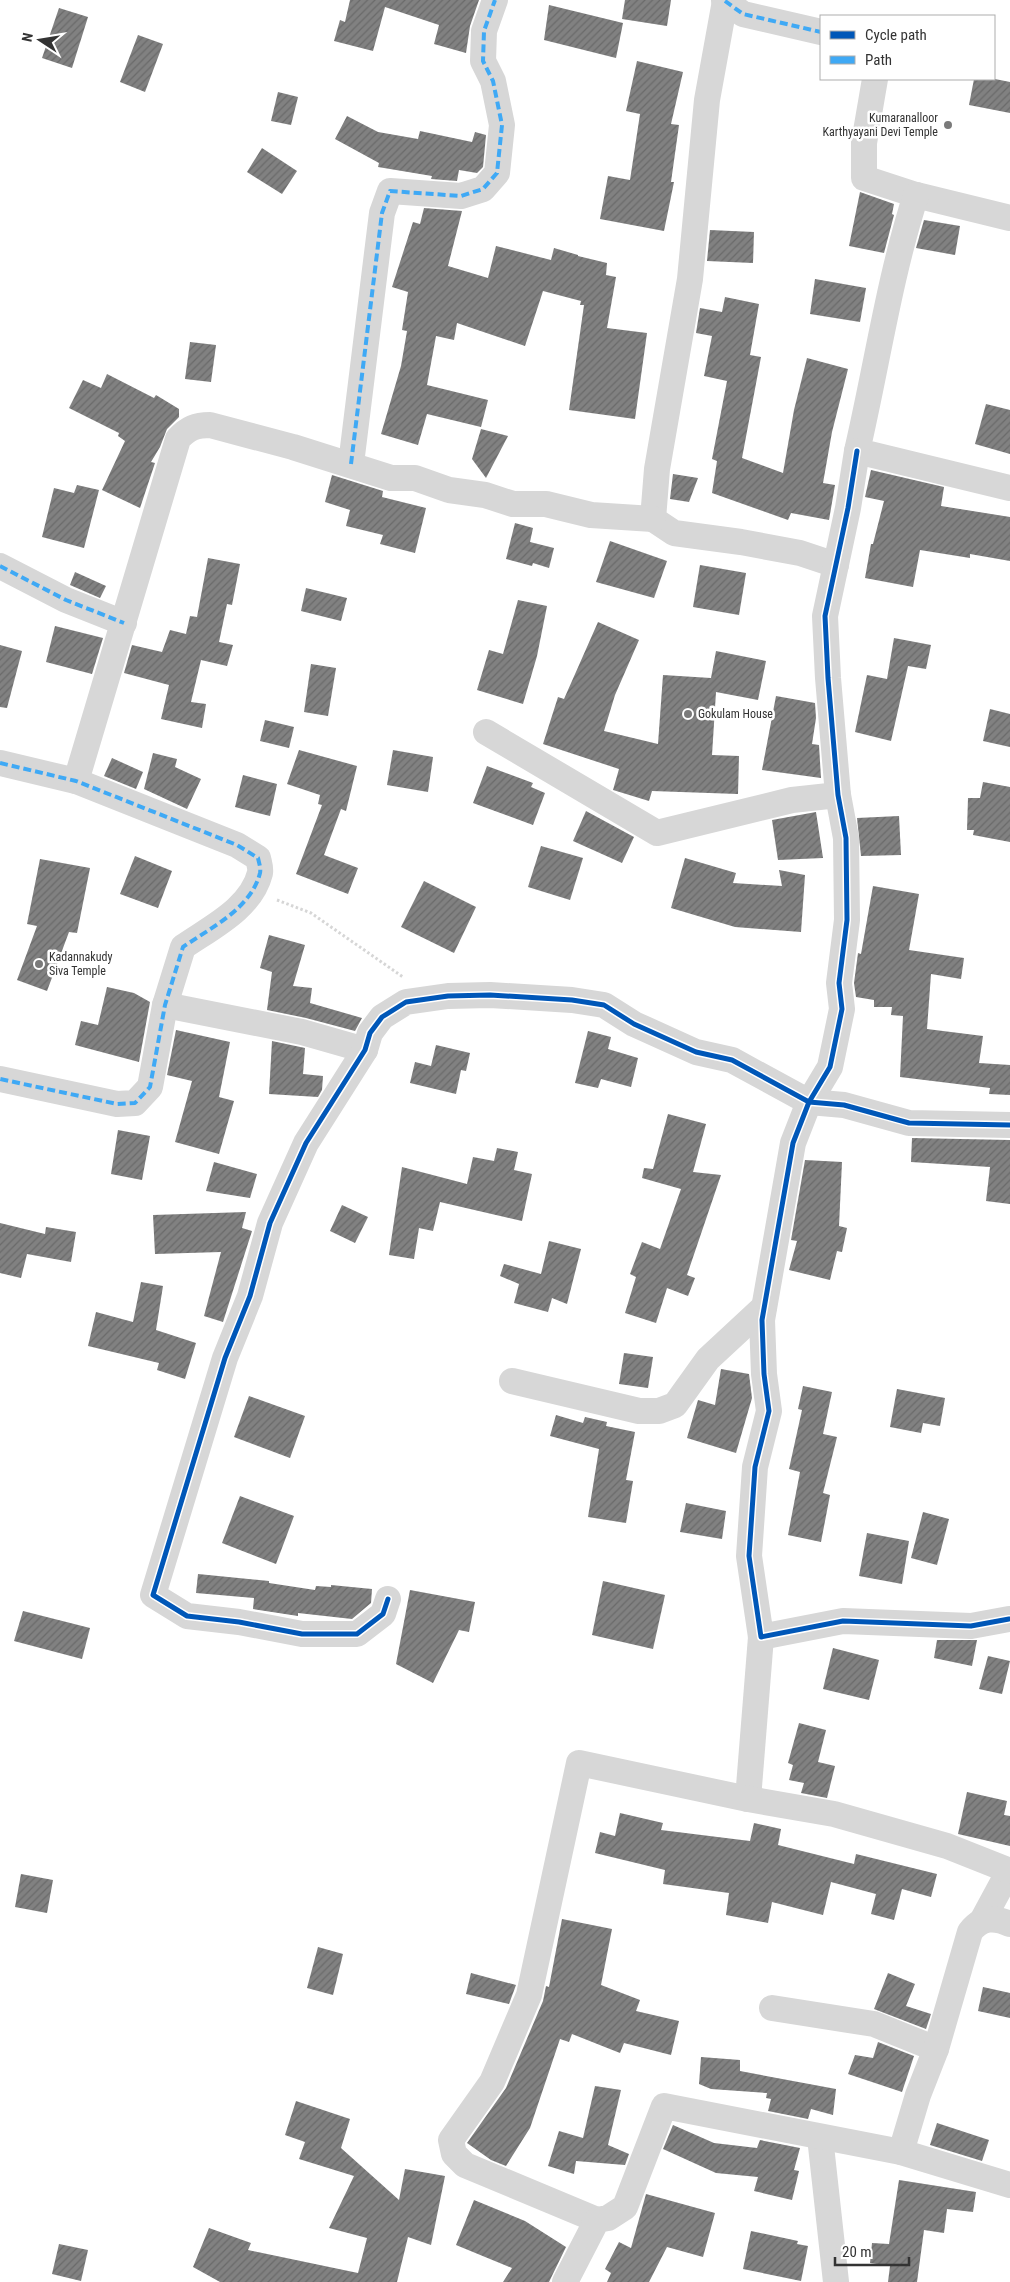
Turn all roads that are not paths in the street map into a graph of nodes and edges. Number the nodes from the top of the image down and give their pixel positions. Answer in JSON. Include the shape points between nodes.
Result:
{"nodes":[{"id":1,"x":495,"y":0,"type":"edge"},
{"id":2,"x":724,"y":1,"type":"edge"},
{"id":3,"x":820,"y":32,"type":"edge"},
{"id":4,"x":875,"y":80,"type":"edge"},
{"id":5,"x":916,"y":195,"type":"junction"},
{"id":6,"x":1010,"y":218,"type":"edge"},
{"id":7,"x":857,"y":450,"type":"junction"},
{"id":8,"x":350,"y":464,"type":"junction"},
{"id":9,"x":1010,"y":488,"type":"edge"},
{"id":10,"x":653,"y":519,"type":"junction"},
{"id":11,"x":836,"y":564,"type":"junction"},
{"id":12,"x":0,"y":566,"type":"edge"},
{"id":13,"x":124,"y":623,"type":"junction"},
{"id":14,"x":486,"y":732,"type":"dead end"},
{"id":15,"x":0,"y":764,"type":"edge"},
{"id":16,"x":76,"y":781,"type":"junction"},
{"id":17,"x":838,"y":795,"type":"junction"},
{"id":18,"x":165,"y":1005,"type":"junction"},
{"id":19,"x":365,"y":1050,"type":"junction"},
{"id":20,"x":0,"y":1080,"type":"edge"},
{"id":21,"x":809,"y":1102,"type":"junction"},
{"id":22,"x":1010,"y":1125,"type":"edge"},
{"id":23,"x":764,"y":1308,"type":"junction"},
{"id":24,"x":512,"y":1381,"type":"dead end"},
{"id":25,"x":388,"y":1599,"type":"dead end"},
{"id":26,"x":1009,"y":1619,"type":"edge"},
{"id":27,"x":761,"y":1638,"type":"junction"},
{"id":28,"x":748,"y":1799,"type":"junction"},
{"id":29,"x":1009,"y":1871,"type":"edge"},
{"id":30,"x":982,"y":1921,"type":"junction"},
{"id":31,"x":1010,"y":1924,"type":"edge"},
{"id":32,"x":772,"y":2008,"type":"dead end"},
{"id":33,"x":936,"y":2048,"type":"junction"},
{"id":34,"x":820,"y":2137,"type":"junction"},
{"id":35,"x":901,"y":2152,"type":"junction"},
{"id":36,"x":1010,"y":2185,"type":"edge"},
{"id":37,"x":597,"y":2220,"type":"junction"},
{"id":38,"x":565,"y":2282,"type":"edge"},
{"id":39,"x":836,"y":2282,"type":"edge"}],
"edges":[{"from":1,"to":8,"type":"street","via":[[484,31],[483,61],[493,81],[502,126],[497,173],[483,189],[462,196],[390,191],[382,213]]},
{"from":2,"to":3,"type":"street","via":[[743,14]]},
{"from":2,"to":10,"type":"street","via":[[706,100],[690,279],[657,469]]},
{"from":4,"to":5,"type":"street","via":[[864,143],[864,178]]},
{"from":5,"to":6,"type":"street"},
{"from":5,"to":7,"type":"street","via":[[888,298]]},
{"from":7,"to":9,"type":"street"},
{"from":7,"to":11,"type":"street"},
{"from":8,"to":10,"type":"street","via":[[391,478],[415,478],[449,490],[485,495],[513,504],[546,504],[591,514]]},
{"from":8,"to":13,"type":"street","via":[[210,425],[197,425],[186,431],[178,439]]},
{"from":10,"to":11,"type":"street","via":[[674,533],[800,553]]},
{"from":11,"to":17,"type":"street","via":[[825,616]]},
{"from":12,"to":13,"type":"street","via":[[66,600]]},
{"from":13,"to":16,"type":"street"},
{"from":14,"to":17,"type":"street","via":[[657,833],[792,800]]},
{"from":15,"to":16,"type":"street"},
{"from":16,"to":18,"type":"street","via":[[236,845],[258,858],[261,871],[253,891],[212,930],[183,947]]},
{"from":17,"to":21,"type":"street","via":[[846,838],[846,920],[839,983],[842,1009],[830,1067]]},
{"from":18,"to":19,"type":"street","via":[[302,1032]]},
{"from":18,"to":20,"type":"street","via":[[150,1087],[135,1103],[117,1104]]},
{"from":19,"to":21,"type":"street","via":[[370,1033],[382,1017],[406,1002],[490,995],[572,1000],[604,1005],[634,1024],[696,1052],[732,1060]]},
{"from":19,"to":25,"type":"street","via":[[306,1143],[270,1223],[250,1296],[225,1358],[153,1596],[186,1616],[302,1634],[357,1634],[383,1614]]},
{"from":21,"to":22,"type":"street","via":[[844,1104],[909,1123]]},
{"from":21,"to":23,"type":"street","via":[[793,1143]]},
{"from":23,"to":24,"type":"street","via":[[708,1359],[675,1405],[659,1411],[639,1411]]},
{"from":23,"to":27,"type":"street","via":[[764,1374],[769,1411],[755,1467],[749,1556]]},
{"from":26,"to":27,"type":"street","via":[[971,1626],[843,1621]]},
{"from":27,"to":28,"type":"street"},
{"from":28,"to":29,"type":"street","via":[[853,1819],[948,1846]]},
{"from":28,"to":37,"type":"street","via":[[579,1762],[529,1994],[492,2082],[451,2140],[454,2154],[465,2165]]},
{"from":29,"to":30,"type":"street"},
{"from":30,"to":31,"type":"street","via":[[991,1919]]},
{"from":30,"to":33,"type":"street","via":[[970,1932]]},
{"from":32,"to":33,"type":"street","via":[[874,2024]]},
{"from":33,"to":35,"type":"street"},
{"from":34,"to":35,"type":"street"},
{"from":34,"to":37,"type":"street","via":[[664,2106],[625,2207],[608,2218]]},
{"from":34,"to":39,"type":"street"},
{"from":35,"to":36,"type":"street"},
{"from":37,"to":38,"type":"street"}]}
